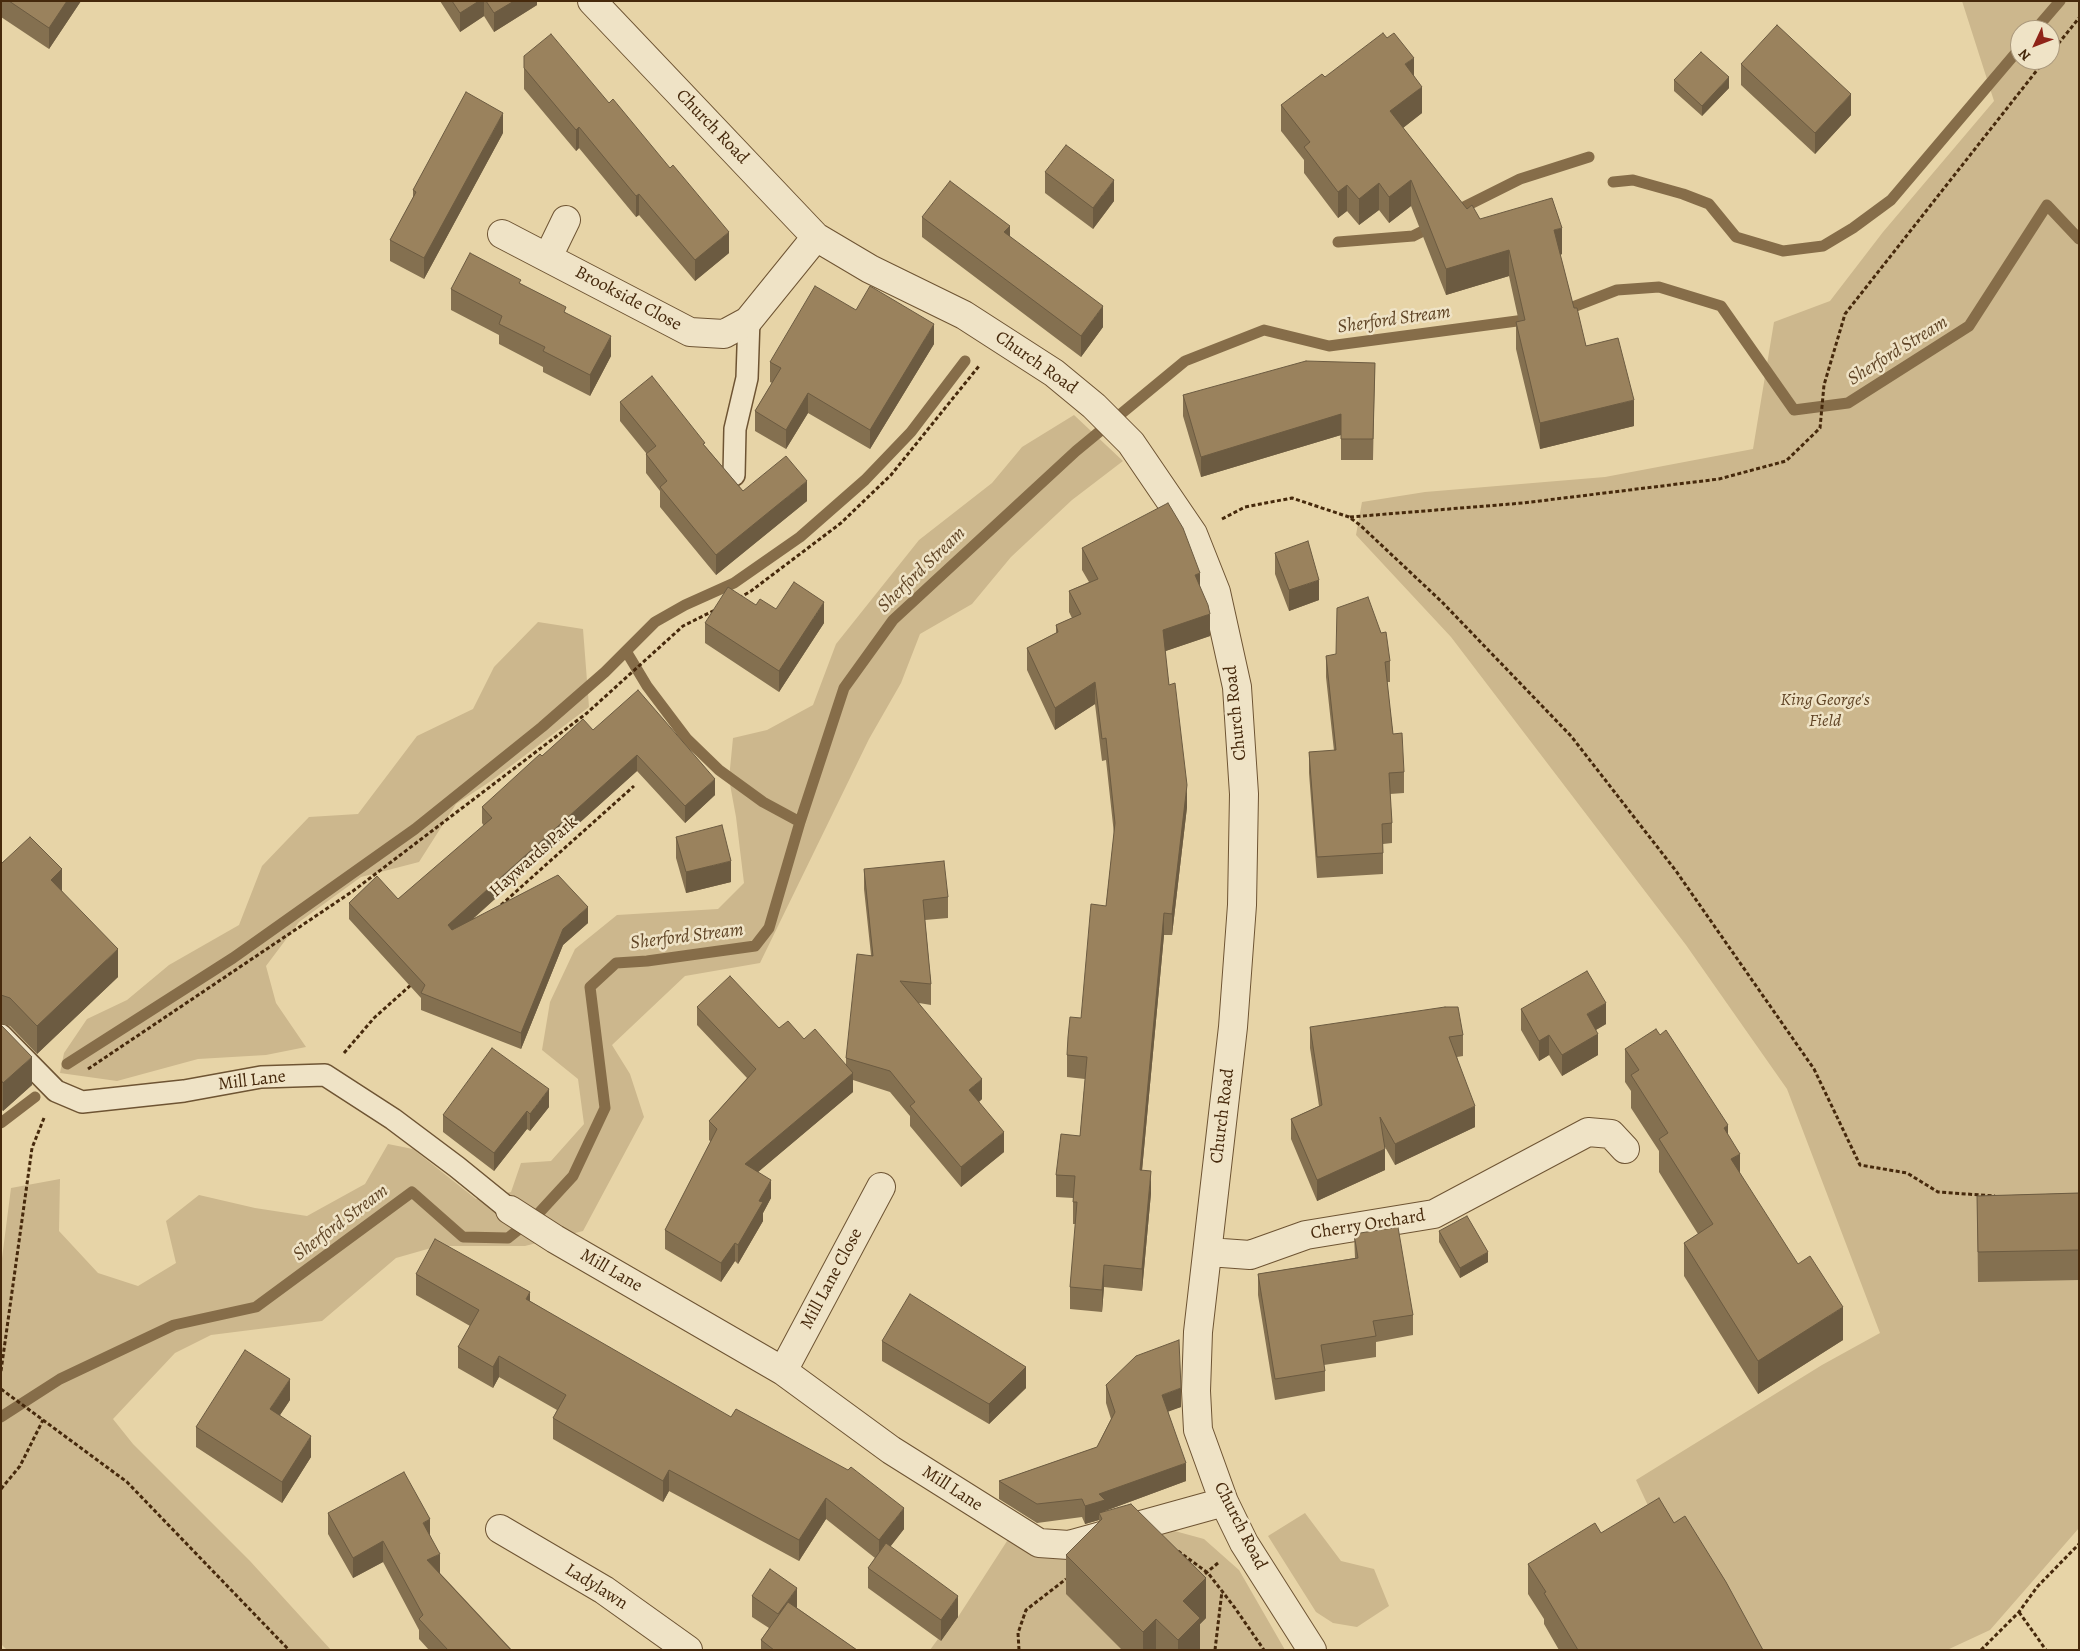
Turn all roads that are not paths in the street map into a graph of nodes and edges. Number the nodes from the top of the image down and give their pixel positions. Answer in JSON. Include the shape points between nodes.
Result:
{"nodes":[{"id":1,"x":592,"y":1,"type":"edge"},
{"id":2,"x":566,"y":220,"type":"dead end"},
{"id":3,"x":502,"y":234,"type":"dead end"},
{"id":4,"x":816,"y":236,"type":"junction"},
{"id":5,"x":548,"y":257,"type":"junction"},
{"id":6,"x":750,"y":319,"type":"junction"},
{"id":7,"x":734,"y":475,"type":"dead end"},
{"id":8,"x":1,"y":1035,"type":"edge"},
{"id":9,"x":1625,"y":1150,"type":"dead end"},
{"id":10,"x":881,"y":1187,"type":"dead end"},
{"id":11,"x":510,"y":1210,"type":"joint"},
{"id":12,"x":1208,"y":1252,"type":"junction"},
{"id":13,"x":783,"y":1371,"type":"junction"},
{"id":14,"x":1224,"y":1502,"type":"junction"},
{"id":15,"x":500,"y":1529,"type":"dead end"},
{"id":16,"x":688,"y":1650,"type":"edge"},
{"id":17,"x":1312,"y":1650,"type":"edge"}],
"edges":[{"from":1,"to":4,"type":"street","name":"Church Road"},
{"from":2,"to":5,"type":"street"},
{"from":3,"to":5,"type":"street","name":"Brookside Close"},
{"from":4,"to":6,"type":"street","name":"Brookside Close"},
{"from":4,"to":12,"type":"street","name":"Church Road","via":[[870,269],[964,315],[1054,373],[1094,406],[1131,443],[1193,534],[1216,592],[1237,687],[1244,794],[1242,905],[1233,1027]]},
{"from":5,"to":6,"type":"street","name":"Brookside Close","via":[[690,332],[724,334]]},
{"from":6,"to":7,"type":"lane","via":[[747,378],[735,429]]},
{"from":8,"to":11,"type":"lane","name":"Mill Lane","via":[[56,1091],[82,1102],[184,1091],[260,1077],[325,1075],[393,1119]]},
{"from":9,"to":12,"type":"street","name":"Cherry Orchard","via":[[1611,1134],[1588,1132],[1434,1214],[1306,1235],[1250,1255]]},
{"from":10,"to":13,"type":"street","name":"Mill Lane Close"},
{"from":11,"to":13,"type":"street","name":"Mill Lane"},
{"from":12,"to":14,"type":"street","name":"Church Road","via":[[1198,1332],[1198,1430]]},
{"from":13,"to":14,"type":"street","name":"Mill Lane","via":[[891,1450],[1039,1543],[1069,1546]]},
{"from":14,"to":17,"type":"street","name":"Church Road","via":[[1244,1543]]},
{"from":15,"to":16,"type":"street","name":"Ladylawn","via":[[604,1590]]}]}
